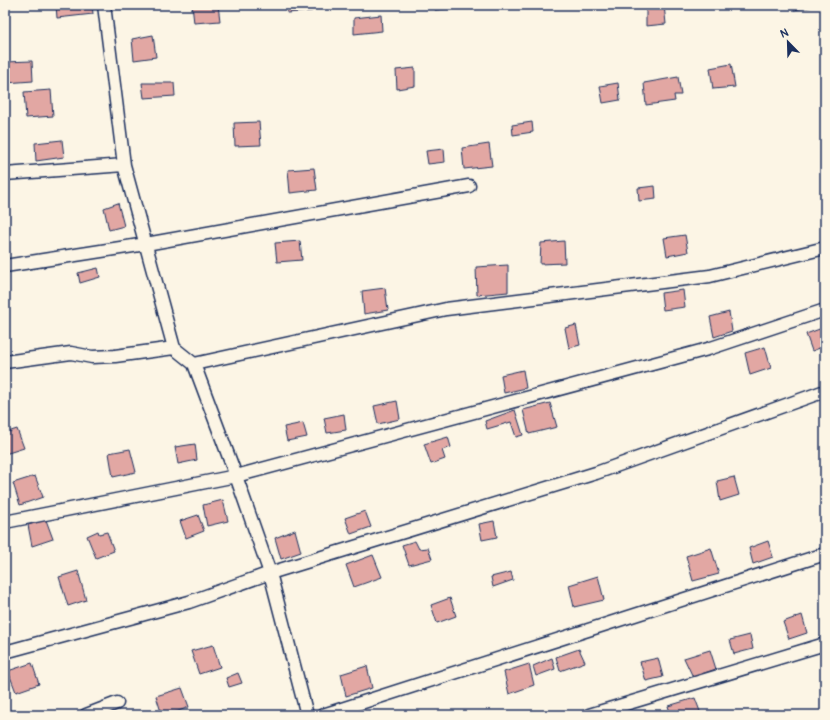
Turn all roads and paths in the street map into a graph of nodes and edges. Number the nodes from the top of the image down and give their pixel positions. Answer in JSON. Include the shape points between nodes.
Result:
{"nodes":[{"id":1,"x":104,"y":5,"type":"edge"},
{"id":2,"x":124,"y":165,"type":"junction"},
{"id":3,"x":5,"y":174,"type":"edge"},
{"id":4,"x":469,"y":186,"type":"dead end"},
{"id":5,"x":146,"y":244,"type":"junction"},
{"id":6,"x":825,"y":248,"type":"edge"},
{"id":7,"x":5,"y":266,"type":"edge"},
{"id":8,"x":825,"y":310,"type":"edge"},
{"id":9,"x":174,"y":348,"type":"junction"},
{"id":10,"x":5,"y":362,"type":"edge"},
{"id":11,"x":194,"y":364,"type":"junction"},
{"id":12,"x":825,"y":391,"type":"edge"},
{"id":13,"x":236,"y":476,"type":"junction"},
{"id":14,"x":5,"y":522,"type":"edge"},
{"id":15,"x":825,"y":554,"type":"edge"},
{"id":16,"x":270,"y":573,"type":"junction"},
{"id":17,"x":825,"y":644,"type":"edge"},
{"id":18,"x":5,"y":652,"type":"edge"},
{"id":19,"x":117,"y":703,"type":"dead end"},
{"id":20,"x":86,"y":715,"type":"edge"},
{"id":21,"x":307,"y":715,"type":"edge"},
{"id":22,"x":323,"y":715,"type":"edge"},
{"id":23,"x":589,"y":715,"type":"edge"}],
"edges":[{"from":1,"to":2,"type":"street"},
{"from":2,"to":3,"type":"street"},
{"from":2,"to":5,"type":"street"},
{"from":4,"to":5,"type":"street"},
{"from":5,"to":7,"type":"street"},
{"from":5,"to":9,"type":"street"},
{"from":6,"to":11,"type":"street","via":[[710,276],[446,309]]},
{"from":8,"to":13,"type":"street","via":[[708,349]]},
{"from":9,"to":10,"type":"street","via":[[115,356],[92,357],[71,353]]},
{"from":9,"to":11,"type":"street"},
{"from":11,"to":13,"type":"street"},
{"from":12,"to":16,"type":"street","via":[[596,473]]},
{"from":13,"to":14,"type":"street"},
{"from":13,"to":16,"type":"street"},
{"from":15,"to":22,"type":"street"},
{"from":16,"to":18,"type":"street","via":[[189,602]]},
{"from":16,"to":21,"type":"street"},
{"from":17,"to":23,"type":"street"},
{"from":19,"to":20,"type":"street"}]}
